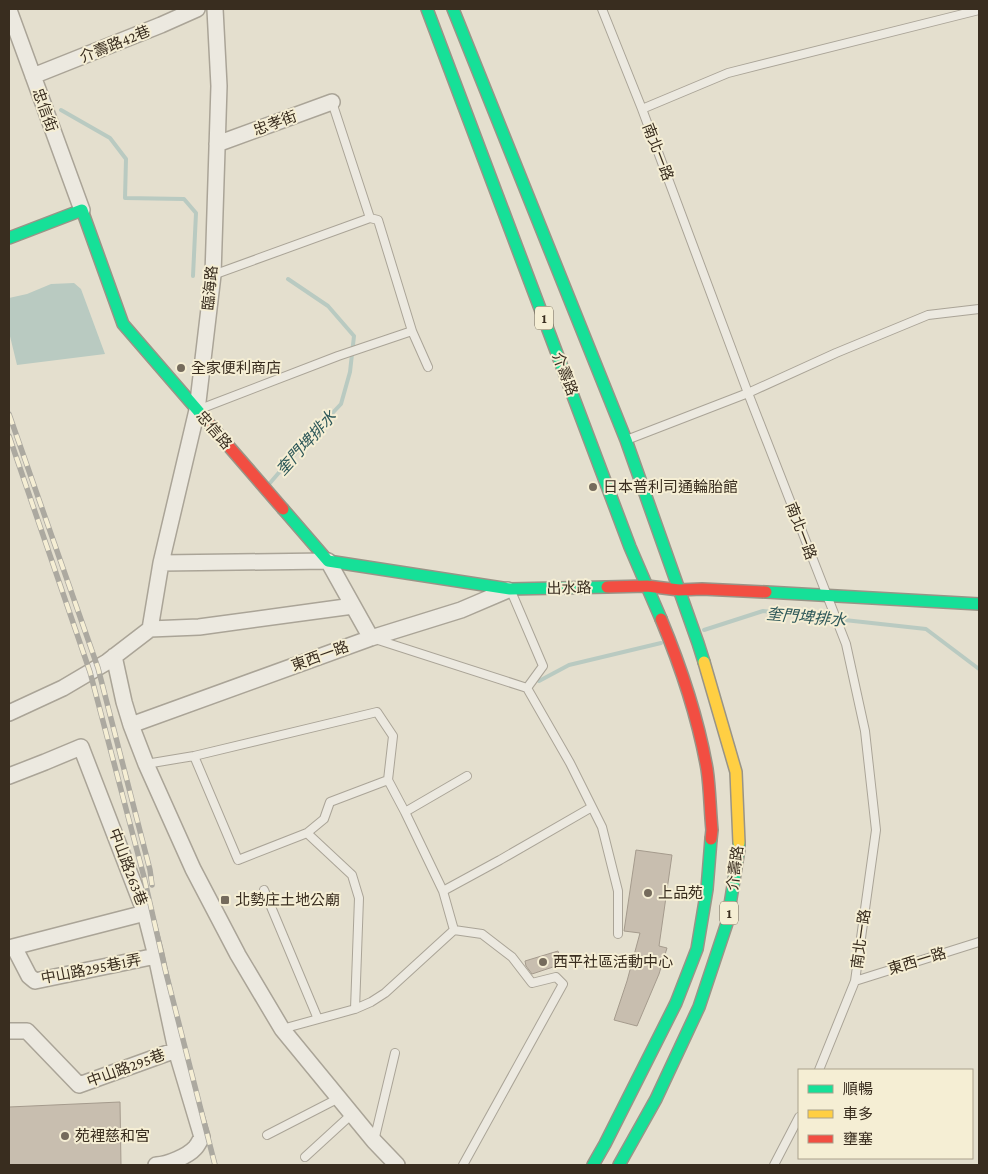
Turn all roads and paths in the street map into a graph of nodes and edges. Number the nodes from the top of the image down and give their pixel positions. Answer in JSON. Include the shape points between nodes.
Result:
{"nodes":[{"id":1,"x":196,"y":9,"type":"edge"},
{"id":2,"x":215,"y":9,"type":"edge"},
{"id":3,"x":427,"y":9,"type":"edge"},
{"id":4,"x":453,"y":9,"type":"edge"},
{"id":5,"x":602,"y":9,"type":"edge"},
{"id":6,"x":9,"y":10,"type":"edge"},
{"id":7,"x":979,"y":10,"type":"edge"},
{"id":8,"x":32,"y":76,"type":"junction"},
{"id":9,"x":332,"y":102,"type":"joint"},
{"id":10,"x":642,"y":109,"type":"junction"},
{"id":11,"x":217,"y":144,"type":"junction"},
{"id":12,"x":82,"y":210,"type":"junction"},
{"id":13,"x":370,"y":218,"type":"junction"},
{"id":14,"x":9,"y":238,"type":"edge"},
{"id":15,"x":213,"y":275,"type":"junction"},
{"id":16,"x":979,"y":309,"type":"edge"},
{"id":17,"x":412,"y":331,"type":"junction"},
{"id":18,"x":428,"y":367,"type":"dead end"},
{"id":19,"x":748,"y":394,"type":"junction"},
{"id":20,"x":197,"y":410,"type":"junction"},
{"id":21,"x":626,"y":440,"type":"junction"},
{"id":22,"x":328,"y":561,"type":"junction"},
{"id":23,"x":161,"y":564,"type":"junction"},
{"id":24,"x":647,"y":586,"type":"junction"},
{"id":25,"x":510,"y":589,"type":"junction"},
{"id":26,"x":679,"y":590,"type":"junction"},
{"id":27,"x":829,"y":602,"type":"junction"},
{"id":28,"x":979,"y":604,"type":"edge"},
{"id":29,"x":353,"y":606,"type":"junction"},
{"id":30,"x":150,"y":629,"type":"junction"},
{"id":31,"x":371,"y":638,"type":"junction"},
{"id":32,"x":114,"y":656,"type":"junction"},
{"id":33,"x":527,"y":688,"type":"junction"},
{"id":34,"x":9,"y":713,"type":"edge"},
{"id":35,"x":131,"y":725,"type":"junction"},
{"id":36,"x":194,"y":756,"type":"junction"},
{"id":37,"x":146,"y":764,"type":"junction"},
{"id":38,"x":9,"y":776,"type":"edge"},
{"id":39,"x":466,"y":776,"type":"dead end"},
{"id":40,"x":388,"y":780,"type":"junction"},
{"id":41,"x":592,"y":807,"type":"junction"},
{"id":42,"x":405,"y":812,"type":"junction"},
{"id":43,"x":306,"y":833,"type":"junction"},
{"id":44,"x":264,"y":890,"type":"dead end"},
{"id":45,"x":443,"y":891,"type":"junction"},
{"id":46,"x":145,"y":913,"type":"junction"},
{"id":47,"x":454,"y":930,"type":"junction"},
{"id":48,"x":618,"y":934,"type":"dead end"},
{"id":49,"x":979,"y":942,"type":"edge"},
{"id":50,"x":12,"y":948,"type":"edge"},
{"id":51,"x":156,"y":956,"type":"junction"},
{"id":52,"x":855,"y":980,"type":"junction"},
{"id":53,"x":355,"y":1009,"type":"junction"},
{"id":54,"x":318,"y":1019,"type":"junction"},
{"id":55,"x":282,"y":1029,"type":"junction"},
{"id":56,"x":9,"y":1031,"type":"edge"},
{"id":57,"x":176,"y":1050,"type":"junction"},
{"id":58,"x":395,"y":1053,"type":"dead end"},
{"id":59,"x":820,"y":1069,"type":"edge"},
{"id":60,"x":339,"y":1098,"type":"junction"},
{"id":61,"x":352,"y":1114,"type":"junction"},
{"id":62,"x":798,"y":1119,"type":"edge"},
{"id":63,"x":267,"y":1135,"type":"dead end"},
{"id":64,"x":374,"y":1141,"type":"junction"},
{"id":65,"x":305,"y":1157,"type":"dead end"},
{"id":66,"x":156,"y":1165,"type":"edge"},
{"id":67,"x":397,"y":1165,"type":"edge"},
{"id":68,"x":463,"y":1165,"type":"edge"},
{"id":69,"x":594,"y":1165,"type":"edge"},
{"id":70,"x":620,"y":1165,"type":"edge"},
{"id":71,"x":774,"y":1165,"type":"edge"}],
"edges":[{"from":1,"to":8,"type":"street","name":"介壽路42巷","via":[[161,26]]},
{"from":2,"to":11,"type":"street","name":"臨海路","via":[[219,86]]},
{"from":3,"to":24,"type":"main road","name":"介壽路","number":"1"},
{"from":4,"to":21,"type":"main road","name":"介壽路","number":"1"},
{"from":5,"to":10,"type":"lane","name":"南北一路"},
{"from":6,"to":8,"type":"street","name":"忠信街"},
{"from":7,"to":10,"type":"lane","via":[[728,73]]},
{"from":8,"to":12,"type":"street","name":"忠信街"},
{"from":9,"to":11,"type":"street","name":"忠孝街"},
{"from":9,"to":13,"type":"lane"},
{"from":10,"to":19,"type":"lane","name":"南北一路"},
{"from":11,"to":15,"type":"street","name":"臨海路"},
{"from":12,"to":14,"type":"main road"},
{"from":12,"to":20,"type":"main road","name":"忠信路","via":[[123,324]]},
{"from":13,"to":15,"type":"lane"},
{"from":13,"to":17,"type":"lane","via":[[378,220]]},
{"from":15,"to":20,"type":"street","name":"臨海路"},
{"from":16,"to":19,"type":"lane","via":[[928,315]]},
{"from":17,"to":18,"type":"lane"},
{"from":17,"to":20,"type":"lane"},
{"from":19,"to":21,"type":"lane"},
{"from":19,"to":27,"type":"lane","name":"南北一路"},
{"from":20,"to":22,"type":"main road","name":"忠信路"},
{"from":20,"to":23,"type":"street","name":"臨海路"},
{"from":21,"to":26,"type":"main road","name":"介壽路","number":"1"},
{"from":22,"to":23,"type":"street","name":"出水路"},
{"from":22,"to":25,"type":"main road","name":"出水路"},
{"from":22,"to":29,"type":"street","name":"忠信路"},
{"from":23,"to":30,"type":"street","name":"臨海路"},
{"from":24,"to":25,"type":"main road","name":"出水路"},
{"from":24,"to":26,"type":"main road","name":"出水路"},
{"from":24,"to":69,"type":"main road","name":"介壽路","number":"1","via":[[674,650],[693,709],[707,770],[712,830],[707,889],[697,949],[676,1003]]},
{"from":25,"to":31,"type":"street","name":"東西一路","via":[[461,610]]},
{"from":25,"to":33,"type":"lane","via":[[543,666]]},
{"from":26,"to":27,"type":"main road","name":"出水路","via":[[702,588]]},
{"from":26,"to":70,"type":"main road","name":"介壽路","number":"1","via":[[736,772],[739,849],[727,923],[699,1007],[656,1099]]},
{"from":27,"to":28,"type":"main road","name":"出水路"},
{"from":27,"to":52,"type":"lane","name":"南北一路","via":[[846,644],[865,731],[876,830]]},
{"from":29,"to":30,"type":"street","via":[[199,627]]},
{"from":29,"to":31,"type":"street","name":"忠信路"},
{"from":30,"to":32,"type":"street"},
{"from":31,"to":33,"type":"lane"},
{"from":31,"to":35,"type":"street","name":"東西一路"},
{"from":32,"to":34,"type":"street","via":[[62,688]]},
{"from":32,"to":35,"type":"street"},
{"from":33,"to":41,"type":"lane"},
{"from":35,"to":37,"type":"street"},
{"from":36,"to":37,"type":"lane"},
{"from":36,"to":40,"type":"lane","via":[[377,712],[393,736]]},
{"from":36,"to":43,"type":"lane","via":[[238,860]]},
{"from":37,"to":55,"type":"street","via":[[193,869]]},
{"from":38,"to":46,"type":"street","name":"中山路263巷","via":[[81,747]]},
{"from":39,"to":42,"type":"lane"},
{"from":40,"to":42,"type":"lane"},
{"from":40,"to":43,"type":"lane","via":[[330,802],[324,819]]},
{"from":41,"to":45,"type":"lane"},
{"from":41,"to":48,"type":"lane","via":[[602,827],[618,892]]},
{"from":42,"to":45,"type":"lane"},
{"from":43,"to":53,"type":"lane","via":[[352,874],[359,898]]},
{"from":44,"to":54,"type":"lane"},
{"from":45,"to":47,"type":"lane"},
{"from":46,"to":50,"type":"street","name":"中山路263巷"},
{"from":46,"to":51,"type":"street"},
{"from":47,"to":53,"type":"lane","via":[[385,993]]},
{"from":47,"to":68,"type":"lane","via":[[482,934],[512,957],[532,983],[556,977],[563,984]]},
{"from":49,"to":52,"type":"lane","name":"東西一路"},
{"from":50,"to":51,"type":"street","name":"中山路295巷1弄","via":[[35,981]]},
{"from":51,"to":57,"type":"street"},
{"from":52,"to":59,"type":"lane","name":"南北一路"},
{"from":53,"to":54,"type":"lane"},
{"from":54,"to":55,"type":"lane"},
{"from":55,"to":60,"type":"street"},
{"from":56,"to":57,"type":"street","name":"中山路295巷","via":[[28,1031],[79,1085]]},
{"from":57,"to":66,"type":"street","via":[[202,1137],[185,1155]]},
{"from":58,"to":64,"type":"lane"},
{"from":60,"to":61,"type":"street"},
{"from":60,"to":63,"type":"lane"},
{"from":61,"to":64,"type":"street"},
{"from":61,"to":65,"type":"lane"},
{"from":62,"to":71,"type":"lane"},
{"from":64,"to":67,"type":"street"}]}
